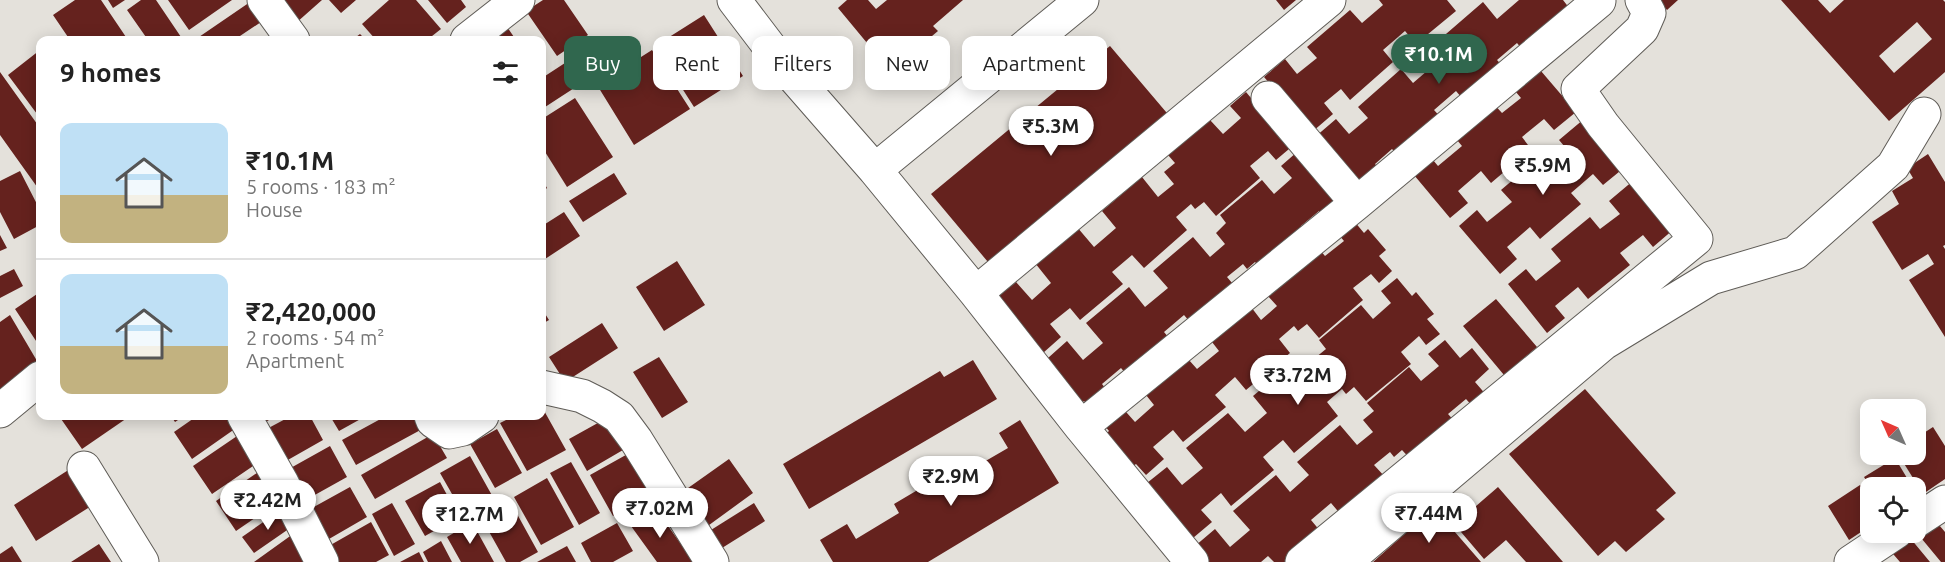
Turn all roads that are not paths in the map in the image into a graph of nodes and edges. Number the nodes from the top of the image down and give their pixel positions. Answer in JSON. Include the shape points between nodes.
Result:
{"nodes":[{"id":1,"x":264,"y":0,"type":"edge"},
{"id":2,"x":518,"y":0,"type":"edge"},
{"id":3,"x":734,"y":0,"type":"edge"},
{"id":4,"x":1082,"y":0,"type":"edge"},
{"id":5,"x":1329,"y":0,"type":"edge"},
{"id":6,"x":1642,"y":0,"type":"edge"},
{"id":7,"x":1599,"y":2,"type":"dead end"},
{"id":8,"x":290,"y":36,"type":"edge"},
{"id":9,"x":472,"y":36,"type":"edge"},
{"id":10,"x":1268,"y":98,"type":"dead end"},
{"id":11,"x":1924,"y":114,"type":"dead end"},
{"id":12,"x":875,"y":170,"type":"junction"},
{"id":13,"x":1358,"y":203,"type":"junction"},
{"id":14,"x":976,"y":292,"type":"junction"},
{"id":15,"x":36,"y":381,"type":"edge"},
{"id":16,"x":546,"y":388,"type":"edge"},
{"id":17,"x":0,"y":411,"type":"edge"},
{"id":18,"x":246,"y":420,"type":"edge"},
{"id":19,"x":432,"y":420,"type":"edge"},
{"id":20,"x":476,"y":420,"type":"edge"},
{"id":21,"x":1081,"y":427,"type":"junction"},
{"id":22,"x":84,"y":468,"type":"dead end"},
{"id":23,"x":1945,"y":502,"type":"edge"},
{"id":24,"x":1926,"y":514,"type":"edge"},
{"id":25,"x":1880,"y":543,"type":"edge"},
{"id":26,"x":142,"y":562,"type":"edge"},
{"id":27,"x":322,"y":562,"type":"edge"},
{"id":28,"x":711,"y":562,"type":"edge"},
{"id":29,"x":1192,"y":562,"type":"edge"},
{"id":30,"x":1302,"y":562,"type":"edge"},
{"id":31,"x":1345,"y":562,"type":"edge"},
{"id":32,"x":1851,"y":562,"type":"edge"}],
"edges":[{"from":1,"to":8,"type":"street"},
{"from":2,"to":9,"type":"street"},
{"from":3,"to":12,"type":"street","via":[[784,67]]},
{"from":4,"to":12,"type":"street"},
{"from":5,"to":14,"type":"street"},
{"from":6,"to":30,"type":"street","via":[[1648,13],[1642,29],[1578,89],[1602,125],[1696,239]]},
{"from":7,"to":13,"type":"street"},
{"from":10,"to":13,"type":"street"},
{"from":11,"to":31,"type":"street","via":[[1893,166],[1796,253],[1711,279],[1604,343]]},
{"from":12,"to":14,"type":"street"},
{"from":13,"to":21,"type":"street"},
{"from":14,"to":21,"type":"street"},
{"from":15,"to":17,"type":"street"},
{"from":16,"to":28,"type":"street","via":[[582,396],[620,417]]},
{"from":18,"to":27,"type":"street"},
{"from":19,"to":20,"type":"street","via":[[449,432],[464,429]]},
{"from":21,"to":29,"type":"street"},
{"from":22,"to":26,"type":"street"},
{"from":23,"to":24,"type":"street"},
{"from":25,"to":32,"type":"street"}]}
